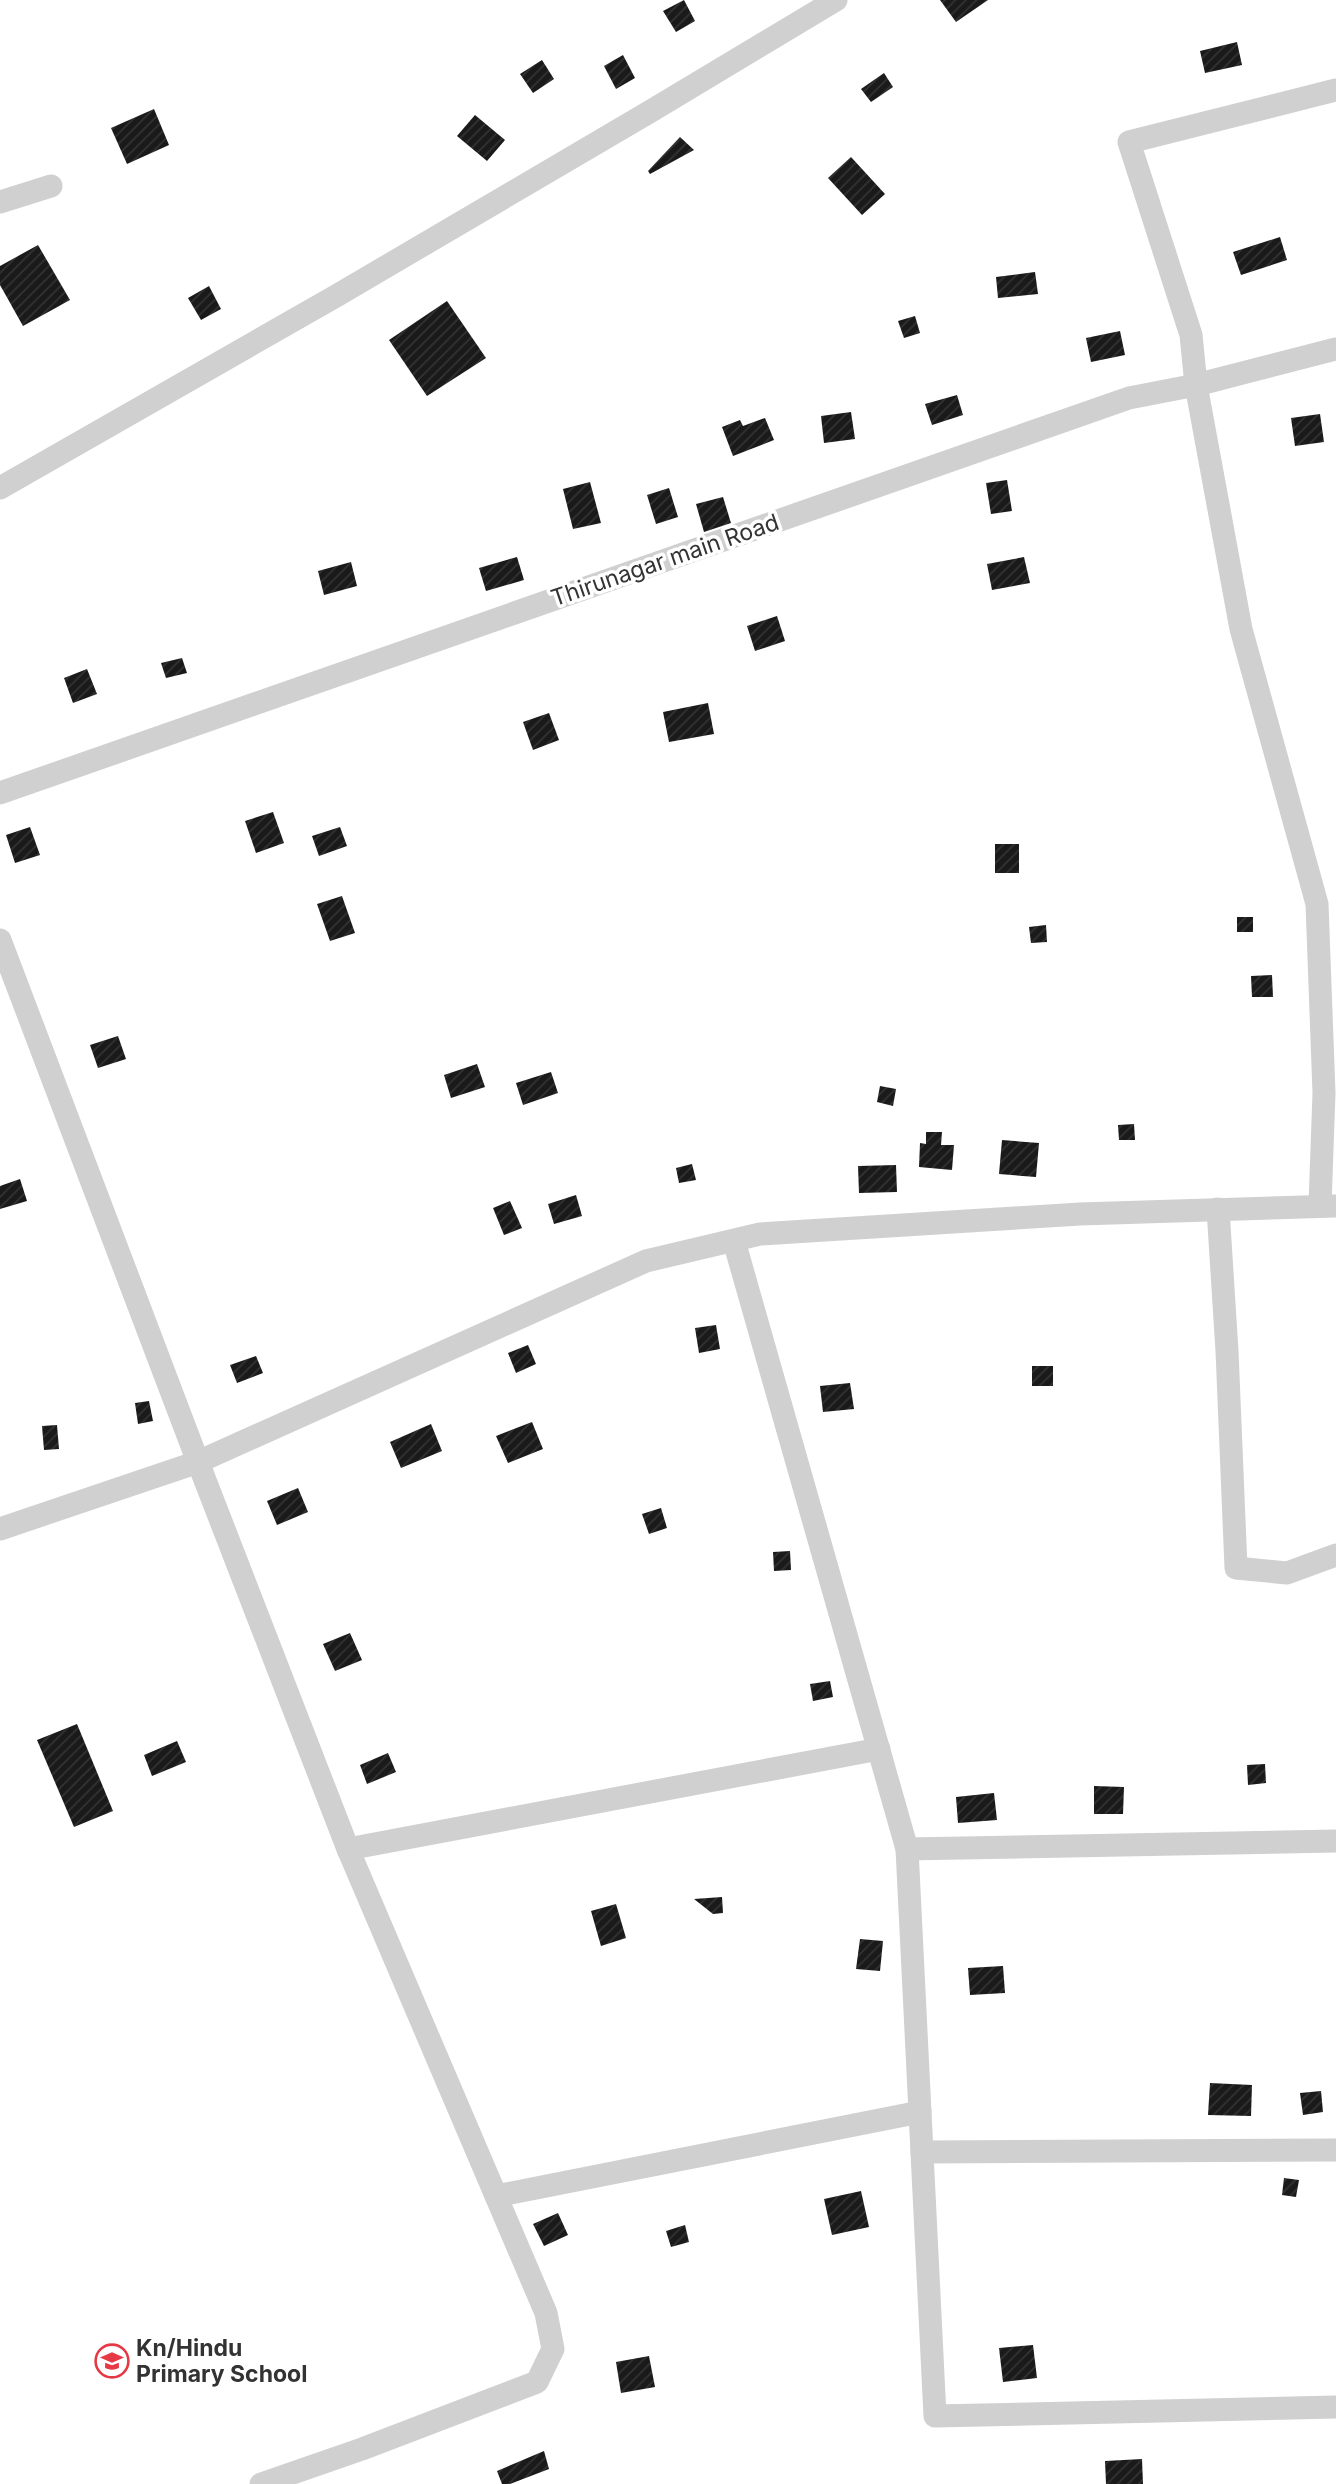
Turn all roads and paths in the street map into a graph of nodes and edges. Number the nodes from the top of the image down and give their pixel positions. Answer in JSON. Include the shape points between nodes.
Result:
{"nodes":[{"id":1,"x":836,"y":0,"type":"edge"},
{"id":2,"x":1336,"y":90,"type":"edge"},
{"id":3,"x":51,"y":186,"type":"dead end"},
{"id":4,"x":0,"y":202,"type":"edge"},
{"id":5,"x":1336,"y":349,"type":"edge"},
{"id":6,"x":1196,"y":385,"type":"junction"},
{"id":7,"x":0,"y":488,"type":"edge"},
{"id":8,"x":0,"y":793,"type":"edge"},
{"id":9,"x":0,"y":940,"type":"edge"},
{"id":10,"x":1328,"y":1205,"type":"edge"},
{"id":11,"x":1218,"y":1209,"type":"junction"},
{"id":12,"x":734,"y":1241,"type":"junction"},
{"id":13,"x":198,"y":1462,"type":"junction"},
{"id":14,"x":0,"y":1529,"type":"edge"},
{"id":15,"x":1336,"y":1555,"type":"edge"},
{"id":16,"x":879,"y":1749,"type":"junction"},
{"id":17,"x":1336,"y":1841,"type":"edge"},
{"id":18,"x":348,"y":1849,"type":"junction"},
{"id":19,"x":907,"y":1849,"type":"junction"},
{"id":20,"x":920,"y":2112,"type":"junction"},
{"id":21,"x":1336,"y":2150,"type":"edge"},
{"id":22,"x":922,"y":2152,"type":"junction"},
{"id":23,"x":496,"y":2196,"type":"junction"},
{"id":24,"x":1336,"y":2407,"type":"edge"},
{"id":25,"x":261,"y":2484,"type":"edge"}],
"edges":[{"from":1,"to":7,"type":"street","via":[[523,187]]},
{"from":2,"to":6,"type":"street","via":[[1129,142],[1191,335]]},
{"from":3,"to":4,"type":"street"},
{"from":5,"to":6,"type":"street","name":"Thirunagar main Road"},
{"from":6,"to":8,"type":"street","name":"Thirunagar main Road","via":[[1129,398]]},
{"from":6,"to":10,"type":"street","via":[[1241,629],[1317,904]]},
{"from":9,"to":13,"type":"street"},
{"from":10,"to":11,"type":"street"},
{"from":11,"to":12,"type":"street","via":[[760,1234]]},
{"from":11,"to":15,"type":"street","via":[[1236,1568],[1287,1573]]},
{"from":12,"to":13,"type":"street","via":[[646,1261]]},
{"from":12,"to":16,"type":"street"},
{"from":13,"to":14,"type":"street"},
{"from":13,"to":18,"type":"street"},
{"from":16,"to":18,"type":"street"},
{"from":16,"to":19,"type":"street"},
{"from":17,"to":19,"type":"street"},
{"from":18,"to":23,"type":"street"},
{"from":19,"to":20,"type":"street"},
{"from":20,"to":22,"type":"street"},
{"from":20,"to":23,"type":"street"},
{"from":21,"to":22,"type":"street"},
{"from":22,"to":24,"type":"street","via":[[935,2416]]},
{"from":23,"to":25,"type":"street","via":[[546,2313],[553,2349],[537,2382]]}]}
